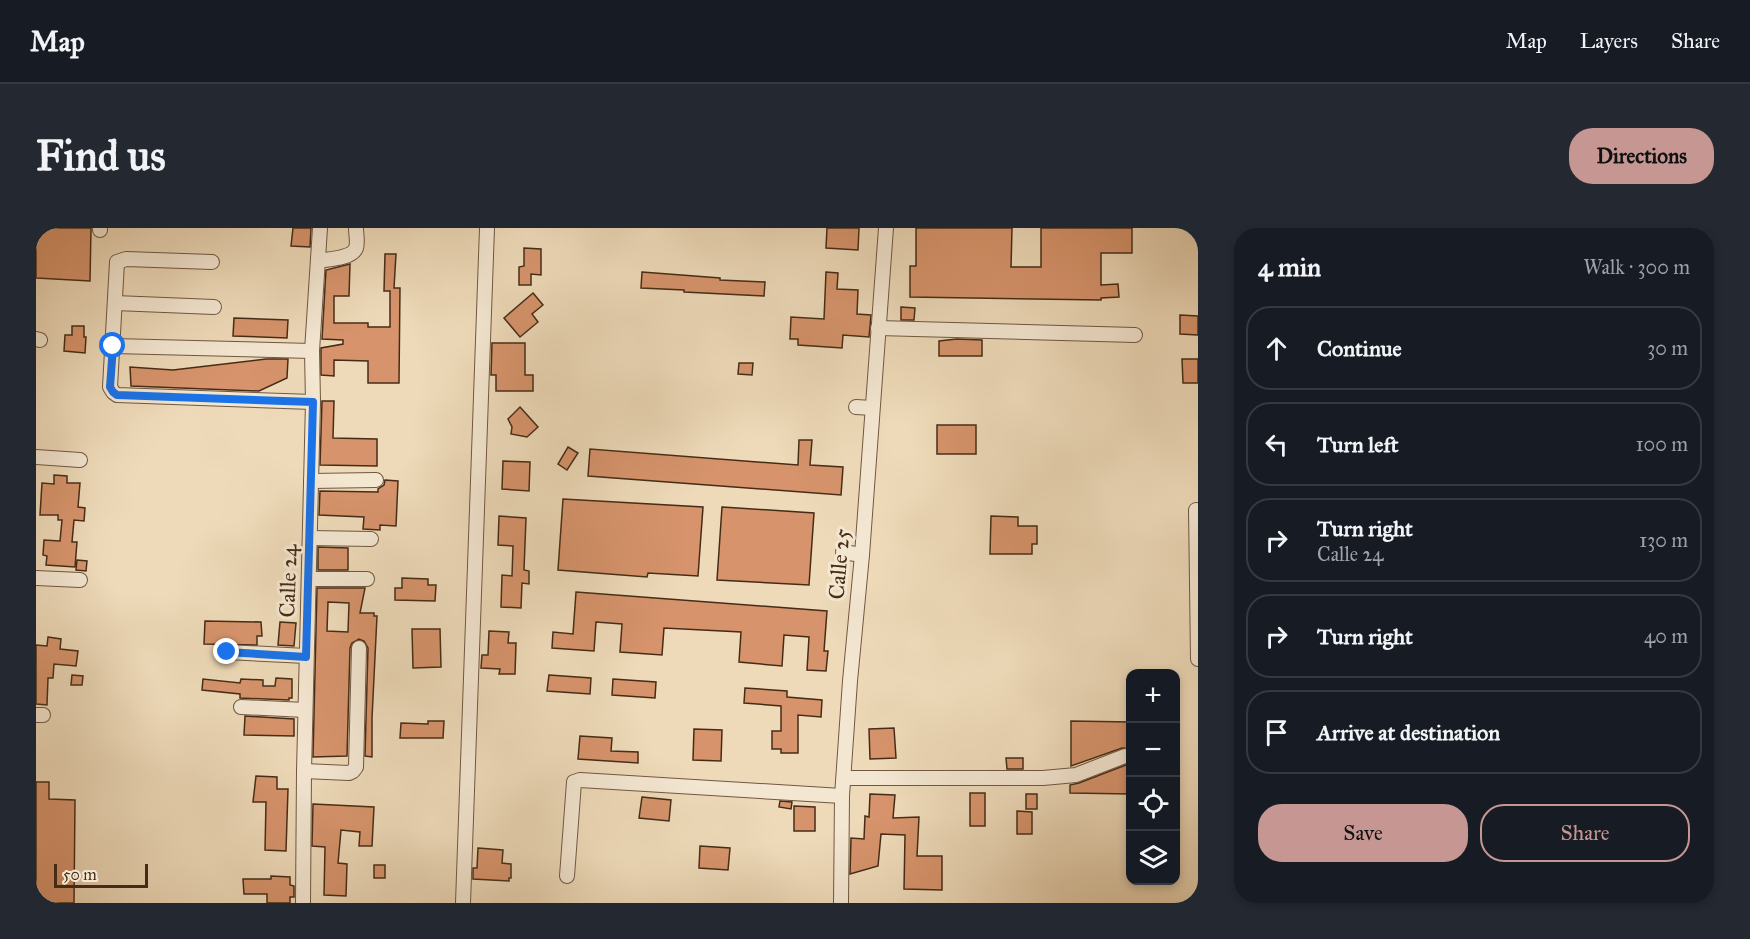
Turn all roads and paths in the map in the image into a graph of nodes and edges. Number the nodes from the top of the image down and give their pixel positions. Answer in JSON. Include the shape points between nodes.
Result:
{"nodes":[{"id":1,"x":320,"y":228,"type":"edge"},
{"id":2,"x":356,"y":228,"type":"edge"},
{"id":3,"x":487,"y":228,"type":"edge"},
{"id":4,"x":886,"y":228,"type":"edge"},
{"id":5,"x":318,"y":261,"type":"junction"},
{"id":6,"x":212,"y":262,"type":"dead end"},
{"id":7,"x":115,"y":303,"type":"junction"},
{"id":8,"x":214,"y":307,"type":"dead end"},
{"id":9,"x":878,"y":328,"type":"junction"},
{"id":10,"x":1135,"y":335,"type":"dead end"},
{"id":11,"x":113,"y":346,"type":"junction"},
{"id":12,"x":312,"y":351,"type":"junction"},
{"id":13,"x":313,"y":402,"type":"junction"},
{"id":14,"x":856,"y":407,"type":"dead end"},
{"id":15,"x":872,"y":408,"type":"junction"},
{"id":16,"x":36,"y":457,"type":"edge"},
{"id":17,"x":80,"y":460,"type":"dead end"},
{"id":18,"x":311,"y":480,"type":"junction"},
{"id":19,"x":376,"y":480,"type":"dead end"},
{"id":20,"x":1196,"y":510,"type":"dead end"},
{"id":21,"x":310,"y":538,"type":"junction"},
{"id":22,"x":371,"y":539,"type":"dead end"},
{"id":23,"x":843,"y":552,"type":"dead end"},
{"id":24,"x":862,"y":555,"type":"junction"},
{"id":25,"x":36,"y":578,"type":"edge"},
{"id":26,"x":309,"y":579,"type":"junction"},
{"id":27,"x":367,"y":579,"type":"dead end"},
{"id":28,"x":80,"y":580,"type":"dead end"},
{"id":29,"x":1197,"y":591,"type":"edge"},
{"id":30,"x":359,"y":648,"type":"dead end"},
{"id":31,"x":227,"y":652,"type":"dead end"},
{"id":32,"x":306,"y":657,"type":"junction"},
{"id":33,"x":1198,"y":659,"type":"edge"},
{"id":34,"x":241,"y":707,"type":"dead end"},
{"id":35,"x":305,"y":710,"type":"junction"},
{"id":36,"x":1125,"y":756,"type":"dead end"},
{"id":37,"x":304,"y":771,"type":"junction"},
{"id":38,"x":844,"y":778,"type":"junction"},
{"id":39,"x":842,"y":796,"type":"junction"},
{"id":40,"x":567,"y":876,"type":"dead end"},
{"id":41,"x":303,"y":903,"type":"edge"},
{"id":42,"x":463,"y":903,"type":"edge"},
{"id":43,"x":841,"y":903,"type":"edge"}],
"edges":[{"from":1,"to":5,"type":"street","name":"Calle 24"},
{"from":2,"to":5,"type":"street","via":[[353,252]]},
{"from":3,"to":42,"type":"street"},
{"from":4,"to":9,"type":"street","name":"Calle 25"},
{"from":5,"to":12,"type":"street","name":"Calle 24"},
{"from":6,"to":7,"type":"street","via":[[119,260]]},
{"from":7,"to":8,"type":"street"},
{"from":7,"to":11,"type":"street"},
{"from":9,"to":10,"type":"street"},
{"from":9,"to":15,"type":"street","name":"Calle 25"},
{"from":11,"to":12,"type":"street"},
{"from":11,"to":13,"type":"street","via":[[110,387],[117,395]]},
{"from":12,"to":13,"type":"street","name":"Calle 24"},
{"from":13,"to":18,"type":"street","name":"Calle 24"},
{"from":14,"to":15,"type":"street"},
{"from":15,"to":24,"type":"street","name":"Calle 25"},
{"from":16,"to":17,"type":"street"},
{"from":18,"to":19,"type":"street"},
{"from":18,"to":21,"type":"street","name":"Calle 24"},
{"from":20,"to":29,"type":"street"},
{"from":21,"to":22,"type":"street"},
{"from":21,"to":26,"type":"street","name":"Calle 24"},
{"from":23,"to":24,"type":"street"},
{"from":24,"to":38,"type":"street","name":"Calle 25"},
{"from":25,"to":28,"type":"street"},
{"from":26,"to":27,"type":"street"},
{"from":26,"to":32,"type":"street","name":"Calle 24"},
{"from":29,"to":33,"type":"street"},
{"from":30,"to":37,"type":"street","via":[[356,767],[349,773]]},
{"from":31,"to":32,"type":"street"},
{"from":32,"to":35,"type":"street","name":"Calle 24"},
{"from":34,"to":35,"type":"street"},
{"from":35,"to":37,"type":"street","name":"Calle 24"},
{"from":36,"to":38,"type":"street","via":[[1076,775],[1043,778]]},
{"from":37,"to":41,"type":"street","name":"Calle 24"},
{"from":38,"to":39,"type":"street","name":"Calle 25"},
{"from":39,"to":40,"type":"street","via":[[580,780],[574,782]]},
{"from":39,"to":43,"type":"street","name":"Calle 25"}]}
